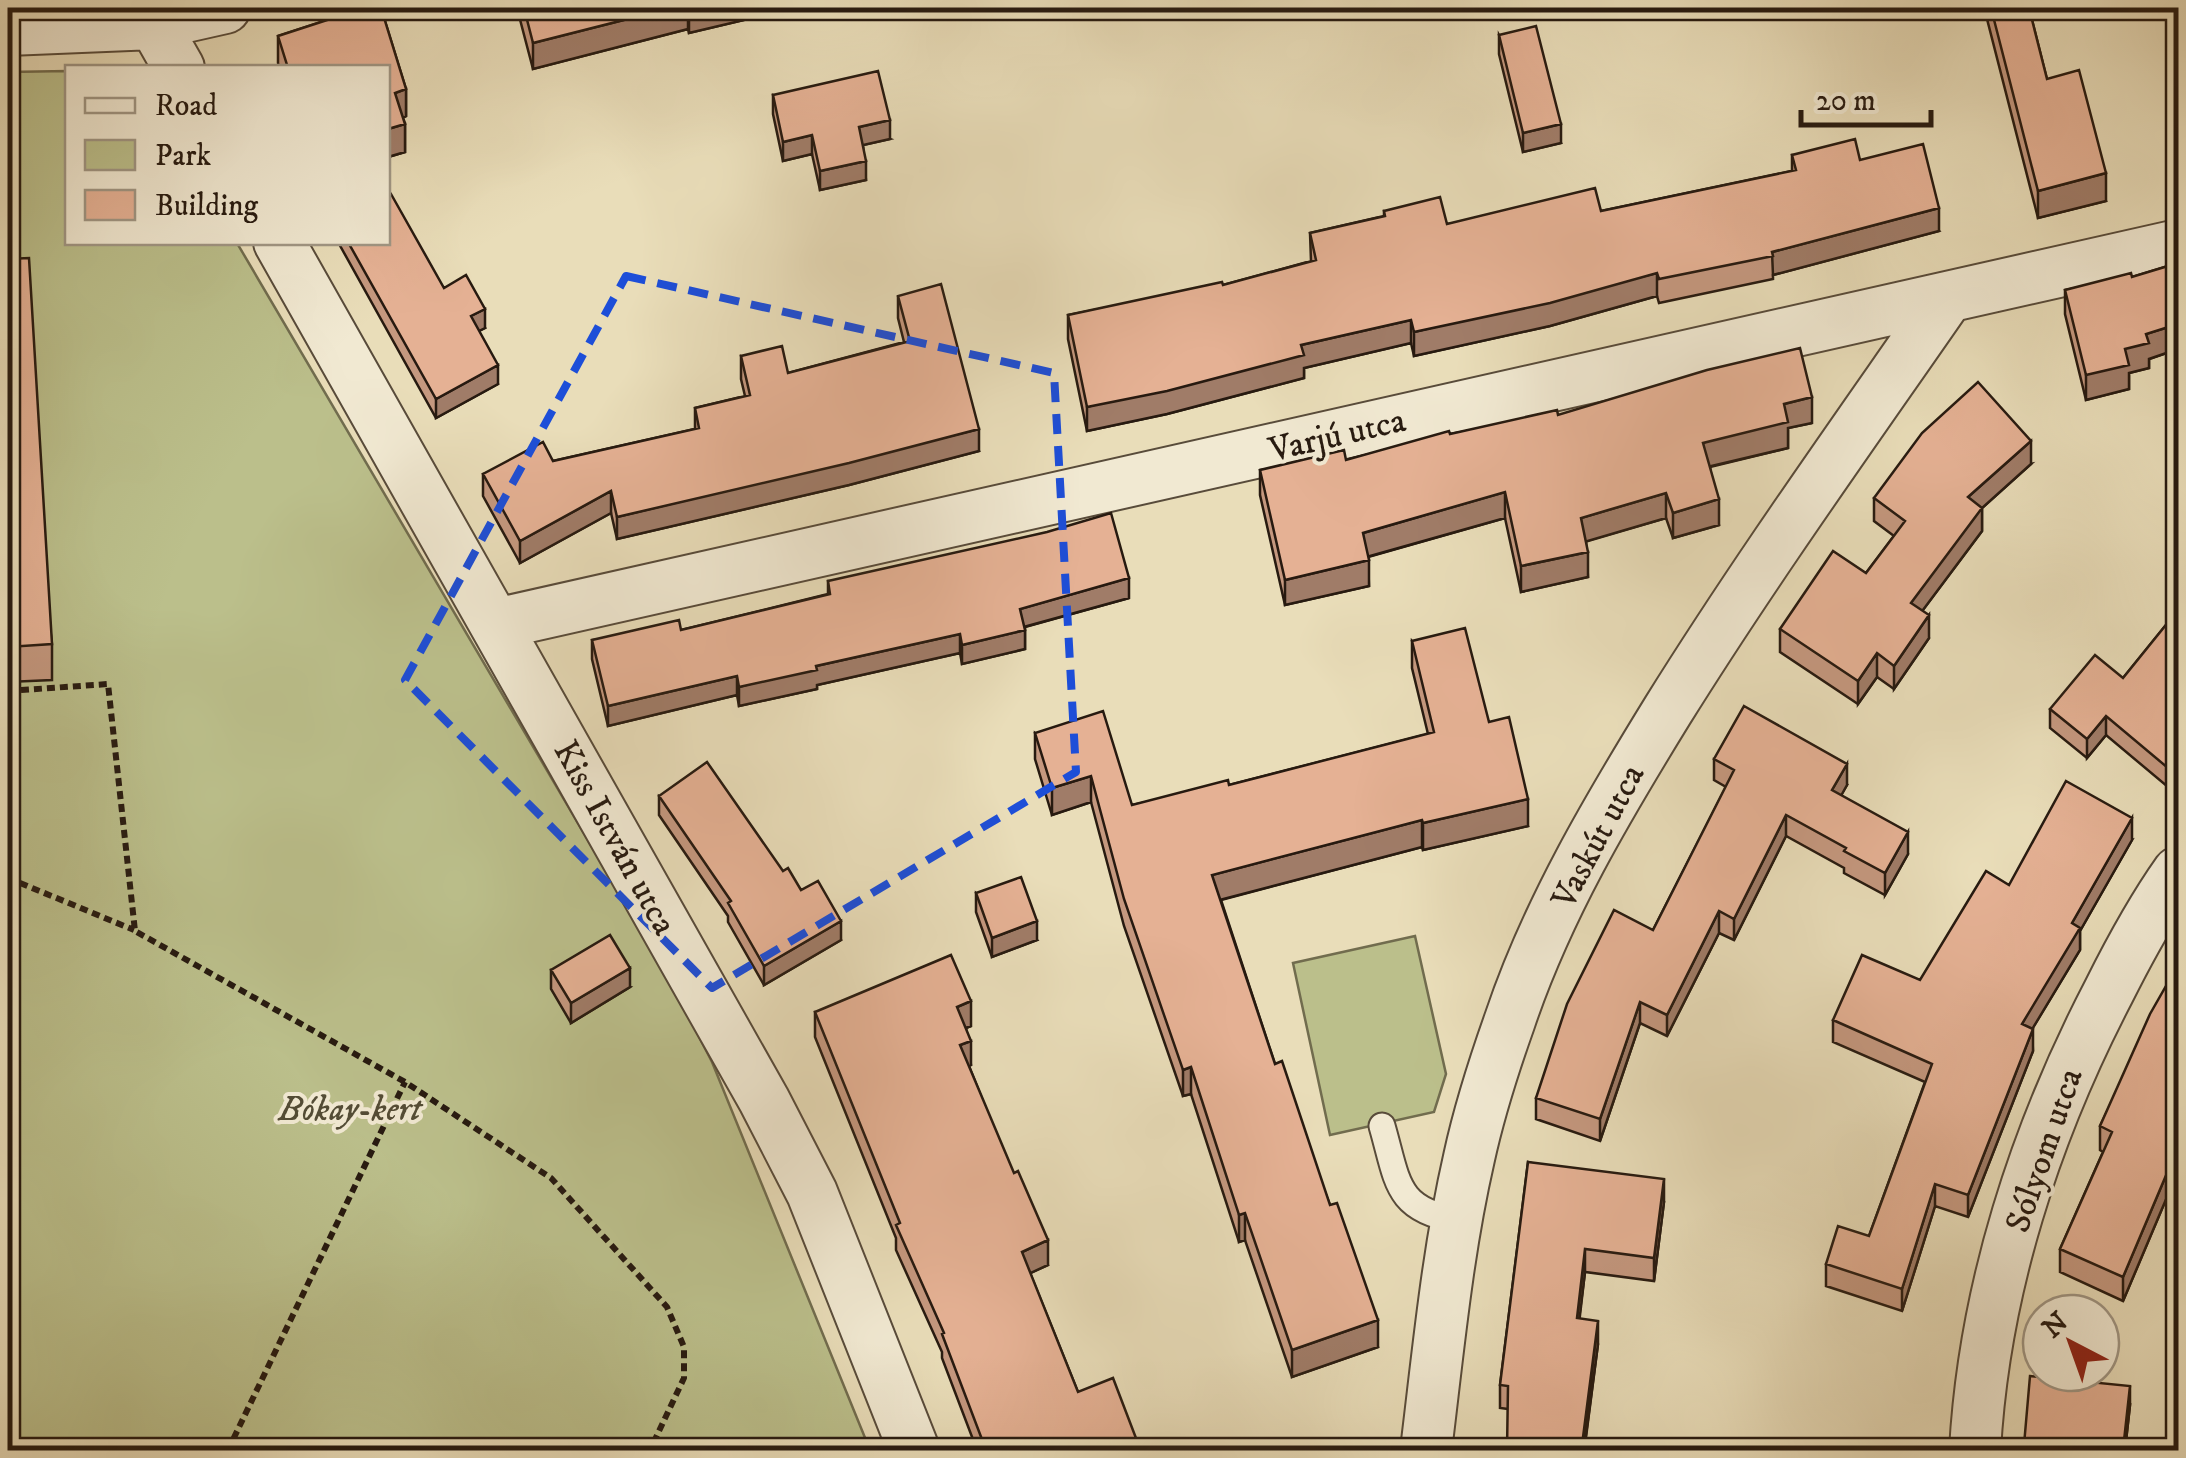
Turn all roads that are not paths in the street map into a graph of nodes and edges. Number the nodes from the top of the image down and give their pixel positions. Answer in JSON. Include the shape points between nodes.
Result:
{"nodes":[{"id":1,"x":225,"y":8,"type":"edge"},
{"id":2,"x":153,"y":16,"type":"edge"},
{"id":3,"x":8,"y":30,"type":"edge"},
{"id":4,"x":178,"y":65,"type":"edge"},
{"id":5,"x":2178,"y":244,"type":"edge"},
{"id":6,"x":280,"y":245,"type":"edge"},
{"id":7,"x":1948,"y":297,"type":"junction"},
{"id":8,"x":496,"y":624,"type":"junction"},
{"id":9,"x":2178,"y":872,"type":"edge"},
{"id":10,"x":1382,"y":1126,"type":"dead end"},
{"id":11,"x":1458,"y":1220,"type":"junction"},
{"id":12,"x":914,"y":1450,"type":"edge"},
{"id":13,"x":1426,"y":1450,"type":"edge"},
{"id":14,"x":1975,"y":1450,"type":"edge"}],
"edges":[{"from":1,"to":2,"type":"street"},
{"from":2,"to":3,"type":"street"},
{"from":2,"to":4,"type":"street"},
{"from":5,"to":7,"type":"street","name":"Varjú utca"},
{"from":6,"to":8,"type":"street","name":"Kiss István utca"},
{"from":7,"to":8,"type":"street","name":"Varjú utca"},
{"from":7,"to":11,"type":"street","name":"Vaskút utca","via":[[1722,623],[1584,852],[1511,1018],[1468,1160]]},
{"from":8,"to":12,"type":"street","name":"Kiss István utca","via":[[812,1193]]},
{"from":9,"to":14,"type":"street","name":"Sólyom utca","via":[[2150,912],[2070,1066],[2020,1205],[1988,1329]]},
{"from":10,"to":11,"type":"lane","via":[[1406,1197],[1431,1216]]},
{"from":11,"to":13,"type":"street","name":"Vaskút utca"}]}
